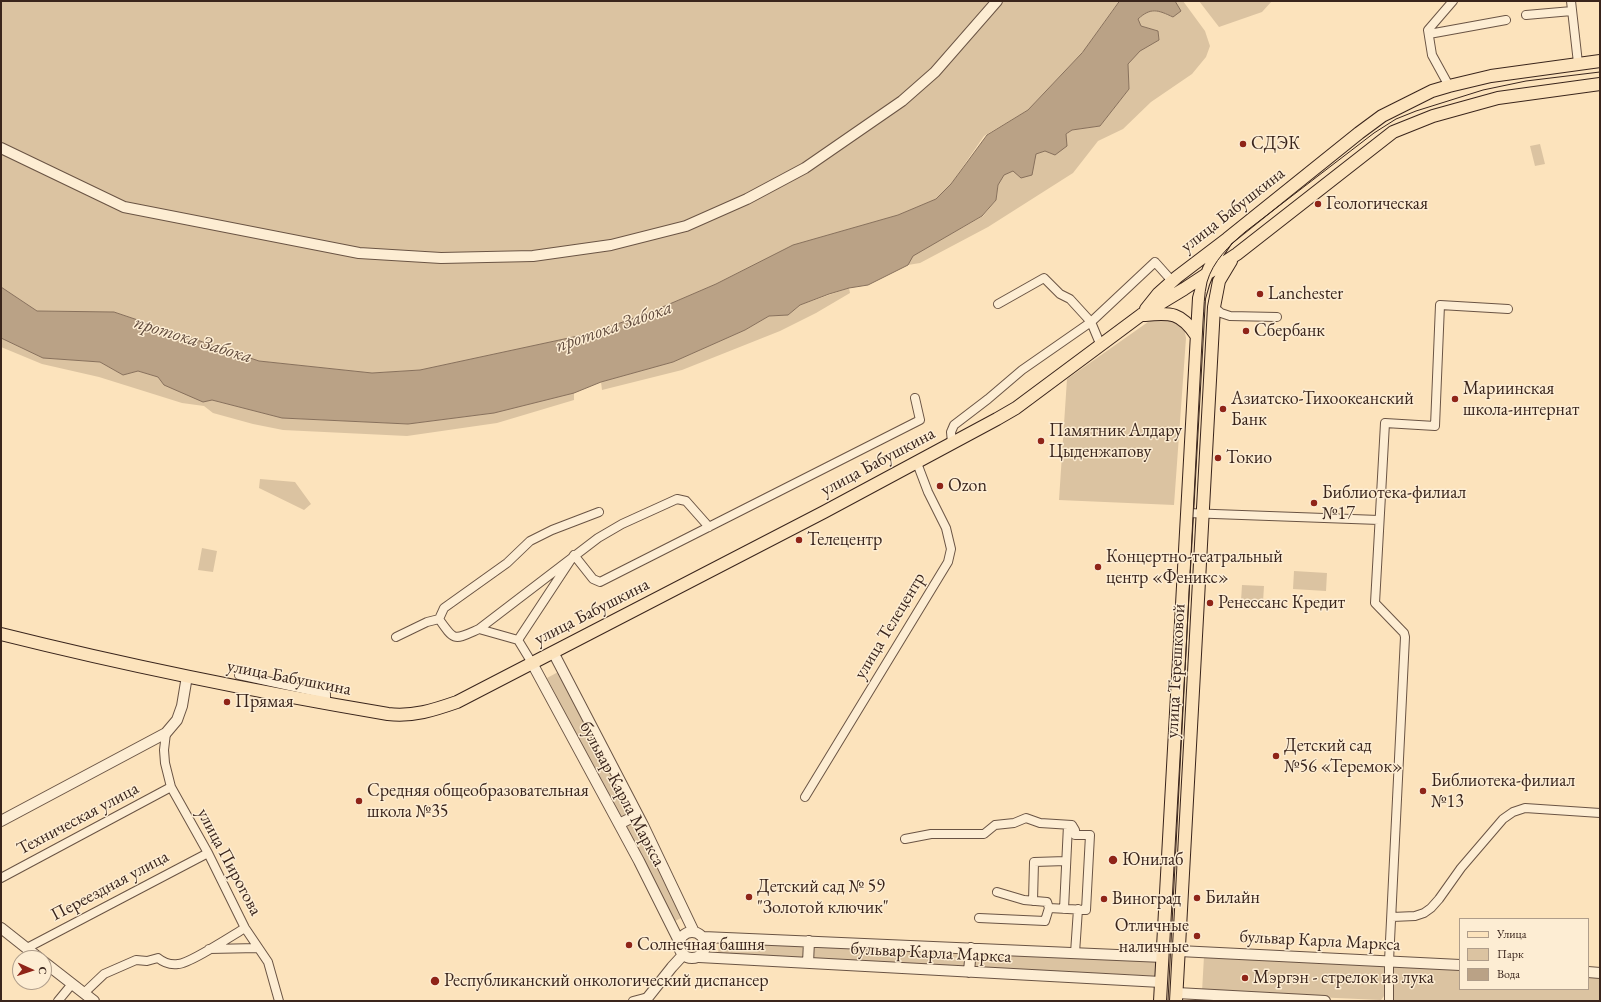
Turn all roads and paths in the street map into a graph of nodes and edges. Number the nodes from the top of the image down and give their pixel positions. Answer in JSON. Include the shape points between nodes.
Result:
{"nodes":[{"id":1,"x":996,"y":1,"type":"edge"},
{"id":2,"x":1453,"y":1,"type":"edge"},
{"id":3,"x":1571,"y":1,"type":"edge"},
{"id":4,"x":1572,"y":11,"type":"junction"},
{"id":5,"x":1526,"y":15,"type":"dead end"},
{"id":6,"x":1506,"y":20,"type":"dead end"},
{"id":7,"x":1429,"y":34,"type":"junction"},
{"id":8,"x":1600,"y":61,"type":"edge"},
{"id":9,"x":1578,"y":63,"type":"junction"},
{"id":10,"x":1600,"y":84,"type":"edge"},
{"id":11,"x":1449,"y":86,"type":"junction"},
{"id":12,"x":1,"y":148,"type":"edge"},
{"id":13,"x":1226,"y":239,"type":"junction"},
{"id":14,"x":1237,"y":254,"type":"junction"},
{"id":15,"x":1205,"y":276,"type":"junction"},
{"id":16,"x":1172,"y":281,"type":"junction"},
{"id":17,"x":1184,"y":289,"type":"junction"},
{"id":18,"x":1199,"y":298,"type":"junction"},
{"id":19,"x":998,"y":304,"type":"dead end"},
{"id":20,"x":1508,"y":308,"type":"dead end"},
{"id":21,"x":1214,"y":309,"type":"junction"},
{"id":22,"x":1141,"y":315,"type":"junction"},
{"id":23,"x":1277,"y":317,"type":"dead end"},
{"id":24,"x":1091,"y":322,"type":"junction"},
{"id":25,"x":1196,"y":336,"type":"junction"},
{"id":26,"x":1101,"y":346,"type":"junction"},
{"id":27,"x":915,"y":398,"type":"dead end"},
{"id":28,"x":952,"y":443,"type":"junction"},
{"id":29,"x":916,"y":463,"type":"junction"},
{"id":30,"x":599,"y":512,"type":"dead end"},
{"id":31,"x":1187,"y":513,"type":"junction"},
{"id":32,"x":1202,"y":513,"type":"junction"},
{"id":33,"x":1379,"y":520,"type":"junction"},
{"id":34,"x":710,"y":527,"type":"junction"},
{"id":35,"x":574,"y":555,"type":"junction"},
{"id":36,"x":439,"y":619,"type":"junction"},
{"id":37,"x":479,"y":629,"type":"junction"},
{"id":38,"x":1,"y":634,"type":"edge"},
{"id":39,"x":396,"y":637,"type":"dead end"},
{"id":40,"x":518,"y":640,"type":"junction"},
{"id":41,"x":553,"y":652,"type":"junction"},
{"id":42,"x":532,"y":663,"type":"junction"},
{"id":43,"x":239,"y":674,"type":"dead end"},
{"id":44,"x":187,"y":676,"type":"junction"},
{"id":45,"x":326,"y":703,"type":"junction"},
{"id":46,"x":166,"y":733,"type":"junction"},
{"id":47,"x":171,"y":787,"type":"junction"},
{"id":48,"x":805,"y":797,"type":"dead end"},
{"id":49,"x":1600,"y":813,"type":"edge"},
{"id":50,"x":637,"y":814,"type":"junction"},
{"id":51,"x":1,"y":821,"type":"edge"},
{"id":52,"x":619,"y":824,"type":"junction"},
{"id":53,"x":1071,"y":834,"type":"junction"},
{"id":54,"x":905,"y":839,"type":"dead end"},
{"id":55,"x":208,"y":853,"type":"junction"},
{"id":56,"x":1066,"y":861,"type":"junction"},
{"id":57,"x":1,"y":878,"type":"edge"},
{"id":58,"x":997,"y":892,"type":"dead end"},
{"id":59,"x":1033,"y":901,"type":"junction"},
{"id":60,"x":1049,"y":908,"type":"junction"},
{"id":61,"x":1064,"y":909,"type":"junction"},
{"id":62,"x":1078,"y":909,"type":"junction"},
{"id":63,"x":1392,"y":917,"type":"junction"},
{"id":64,"x":979,"y":918,"type":"dead end"},
{"id":65,"x":1,"y":928,"type":"edge"},
{"id":66,"x":245,"y":928,"type":"junction"},
{"id":67,"x":699,"y":934,"type":"junction"},
{"id":68,"x":680,"y":941,"type":"junction"},
{"id":69,"x":809,"y":941,"type":"junction"},
{"id":70,"x":27,"y":948,"type":"junction"},
{"id":71,"x":258,"y":948,"type":"junction"},
{"id":72,"x":971,"y":948,"type":"junction"},
{"id":73,"x":209,"y":949,"type":"junction"},
{"id":74,"x":29,"y":950,"type":"edge"},
{"id":75,"x":1179,"y":951,"type":"junction"},
{"id":76,"x":1075,"y":953,"type":"junction"},
{"id":77,"x":683,"y":955,"type":"junction"},
{"id":78,"x":698,"y":957,"type":"junction"},
{"id":79,"x":1163,"y":957,"type":"junction"},
{"id":80,"x":1389,"y":961,"type":"junction"},
{"id":81,"x":808,"y":963,"type":"junction"},
{"id":82,"x":1459,"y":965,"type":"edge"},
{"id":83,"x":52,"y":968,"type":"edge"},
{"id":84,"x":969,"y":972,"type":"junction"},
{"id":85,"x":1589,"y":972,"type":"edge"},
{"id":86,"x":1600,"y":973,"type":"edge"},
{"id":87,"x":1161,"y":982,"type":"junction"},
{"id":88,"x":72,"y":984,"type":"junction"},
{"id":89,"x":84,"y":993,"type":"junction"},
{"id":90,"x":1176,"y":997,"type":"edge"},
{"id":91,"x":647,"y":999,"type":"edge"},
{"id":92,"x":58,"y":1001,"type":"edge"},
{"id":93,"x":94,"y":1001,"type":"edge"},
{"id":94,"x":279,"y":1001,"type":"edge"},
{"id":95,"x":634,"y":1001,"type":"edge"},
{"id":96,"x":1160,"y":1001,"type":"edge"},
{"id":97,"x":1325,"y":1001,"type":"edge"},
{"id":98,"x":1389,"y":1001,"type":"edge"}],
"edges":[{"from":1,"to":12,"type":"street","via":[[935,72],[902,102],[805,168],[748,199],[686,226],[611,245],[533,256],[441,258],[359,253],[124,207]]},
{"from":2,"to":7,"type":"street","via":[[1428,30]]},
{"from":3,"to":4,"type":"street"},
{"from":4,"to":5,"type":"street"},
{"from":4,"to":9,"type":"street"},
{"from":6,"to":7,"type":"street"},
{"from":7,"to":11,"type":"street","via":[[1432,55]]},
{"from":8,"to":9,"type":"main road","name":"улица Бабушкина"},
{"from":9,"to":11,"type":"main road","name":"улица Бабушкина","via":[[1491,76]]},
{"from":10,"to":14,"type":"main road","name":"улица Бабушкина","via":[[1498,98],[1433,116],[1393,132]]},
{"from":11,"to":13,"type":"main road","name":"улица Бабушкина","via":[[1432,91],[1382,116]]},
{"from":13,"to":15,"type":"main road","name":"улица Терешковой"},
{"from":13,"to":16,"type":"main road","name":"улица Бабушкина"},
{"from":14,"to":15,"type":"main road","name":"улица Бабушкина"},
{"from":14,"to":21,"type":"main road","name":"улица Терешковой","via":[[1221,276]]},
{"from":15,"to":17,"type":"main road","name":"улица Бабушкина"},
{"from":15,"to":18,"type":"main road","name":"улица Терешковой"},
{"from":16,"to":17,"type":"main road"},
{"from":16,"to":22,"type":"main road","name":"улица Бабушкина"},
{"from":16,"to":24,"type":"street","via":[[1155,262]]},
{"from":17,"to":18,"type":"main road"},
{"from":17,"to":22,"type":"main road","name":"улица Бабушкина"},
{"from":18,"to":21,"type":"main road"},
{"from":18,"to":25,"type":"main road","name":"улица Терешковой"},
{"from":19,"to":24,"type":"street","via":[[1044,278],[1060,294],[1070,299]]},
{"from":20,"to":33,"type":"street","via":[[1440,305],[1435,426],[1385,423]]},
{"from":21,"to":23,"type":"street","via":[[1230,316]]},
{"from":21,"to":32,"type":"main road","name":"улица Терешковой"},
{"from":22,"to":25,"type":"main road","via":[[1160,313],[1176,316],[1184,321]]},
{"from":22,"to":26,"type":"main road","name":"улица Бабушкина"},
{"from":24,"to":26,"type":"street"},
{"from":24,"to":28,"type":"street","via":[[1022,370],[954,425],[951,432]]},
{"from":25,"to":31,"type":"main road","name":"улица Терешковой"},
{"from":26,"to":28,"type":"main road","name":"улица Бабушкина","via":[[1016,408]]},
{"from":27,"to":34,"type":"street","via":[[920,420]]},
{"from":28,"to":29,"type":"main road","name":"улица Бабушкина"},
{"from":29,"to":41,"type":"main road","name":"улица Бабушкина"},
{"from":29,"to":48,"type":"street","name":"улица Телецентр","via":[[946,528],[951,549],[948,562]]},
{"from":30,"to":36,"type":"street","via":[[530,541],[507,563],[444,608]]},
{"from":31,"to":32,"type":"street"},
{"from":31,"to":79,"type":"main road","name":"улица Терешковой"},
{"from":32,"to":33,"type":"street"},
{"from":32,"to":75,"type":"main road","name":"улица Терешковой"},
{"from":33,"to":63,"type":"street","via":[[1375,604],[1405,637]]},
{"from":34,"to":35,"type":"street","via":[[600,582],[593,579]]},
{"from":34,"to":35,"type":"street","via":[[686,501],[677,499],[622,524]]},
{"from":35,"to":37,"type":"street"},
{"from":35,"to":40,"type":"street"},
{"from":36,"to":37,"type":"street","via":[[450,635],[457,637]]},
{"from":36,"to":39,"type":"street"},
{"from":37,"to":40,"type":"street"},
{"from":38,"to":44,"type":"main road","name":"улица Бабушкина"},
{"from":40,"to":42,"type":"street"},
{"from":41,"to":42,"type":"main road","name":"улица Бабушкина"},
{"from":41,"to":50,"type":"street","name":"бульвар Карла Маркса"},
{"from":42,"to":45,"type":"main road","name":"улица Бабушкина","via":[[457,702],[413,715],[401,716]]},
{"from":42,"to":52,"type":"street","name":"бульвар Карла Маркса"},
{"from":43,"to":45,"type":"street","via":[[326,694]]},
{"from":44,"to":45,"type":"main road","name":"улица Бабушкина"},
{"from":44,"to":46,"type":"street","via":[[177,720]]},
{"from":46,"to":47,"type":"street","name":"улица Пирогова","via":[[165,763]]},
{"from":46,"to":51,"type":"street"},
{"from":47,"to":55,"type":"street","name":"улица Пирогова"},
{"from":47,"to":57,"type":"street","name":"Техническая улица"},
{"from":49,"to":63,"type":"street","via":[[1525,808],[1513,812],[1503,819],[1461,868],[1431,908],[1415,916]]},
{"from":50,"to":52,"type":"street"},
{"from":50,"to":67,"type":"street","name":"бульвар Карла Маркса"},
{"from":52,"to":68,"type":"street","name":"бульвар Карла Маркса"},
{"from":53,"to":54,"type":"street","via":[[1075,830],[1072,825],[1040,823],[1026,818],[1014,823],[995,825],[984,834],[931,834]]},
{"from":53,"to":56,"type":"street"},
{"from":53,"to":62,"type":"street","via":[[1090,835],[1086,910]]},
{"from":55,"to":66,"type":"street","name":"улица Пирогова"},
{"from":55,"to":70,"type":"street","name":"Переездная улица"},
{"from":56,"to":59,"type":"street","via":[[1034,862]]},
{"from":56,"to":61,"type":"street"},
{"from":58,"to":59,"type":"street"},
{"from":59,"to":60,"type":"street","via":[[1048,902]]},
{"from":60,"to":61,"type":"street"},
{"from":60,"to":64,"type":"street","via":[[1045,921]]},
{"from":61,"to":62,"type":"street"},
{"from":62,"to":76,"type":"street"},
{"from":63,"to":80,"type":"street"},
{"from":65,"to":70,"type":"street"},
{"from":66,"to":71,"type":"street","name":"улица Пирогова"},
{"from":66,"to":73,"type":"street"},
{"from":67,"to":68,"type":"street","via":[[684,935]]},
{"from":67,"to":69,"type":"street","name":"бульвар Карла Маркса"},
{"from":67,"to":78,"type":"street","via":[[705,941],[706,949]]},
{"from":68,"to":77,"type":"street","via":[[679,949]]},
{"from":69,"to":72,"type":"street","name":"бульвар Карла Маркса"},
{"from":69,"to":81,"type":"street"},
{"from":70,"to":74,"type":"street"},
{"from":71,"to":73,"type":"street"},
{"from":71,"to":94,"type":"street","name":"улица Пирогова","via":[[268,962]]},
{"from":72,"to":76,"type":"street","name":"бульвар Карла Маркса"},
{"from":72,"to":84,"type":"street"},
{"from":73,"to":89,"type":"street","via":[[180,965],[164,963],[158,958],[136,960],[104,974]]},
{"from":75,"to":80,"type":"street","name":"бульвар Карла Маркса"},
{"from":75,"to":90,"type":"main road","name":"улица Терешковой"},
{"from":76,"to":79,"type":"street","name":"бульвар Карла Маркса"},
{"from":77,"to":78,"type":"street","via":[[690,959]]},
{"from":77,"to":91,"type":"street"},
{"from":78,"to":81,"type":"street","name":"бульвар Карла Маркса"},
{"from":79,"to":87,"type":"main road","name":"улица Терешковой"},
{"from":80,"to":82,"type":"street","name":"бульвар Карла Маркса"},
{"from":80,"to":98,"type":"street"},
{"from":81,"to":84,"type":"street","name":"бульвар Карла Маркса"},
{"from":83,"to":88,"type":"street"},
{"from":84,"to":87,"type":"street","name":"бульвар Карла Маркса"},
{"from":85,"to":86,"type":"street"},
{"from":87,"to":96,"type":"main road","name":"улица Терешковой"},
{"from":88,"to":89,"type":"street"},
{"from":88,"to":92,"type":"street"},
{"from":89,"to":93,"type":"street"},
{"from":90,"to":97,"type":"street"},
{"from":91,"to":95,"type":"street"}]}
